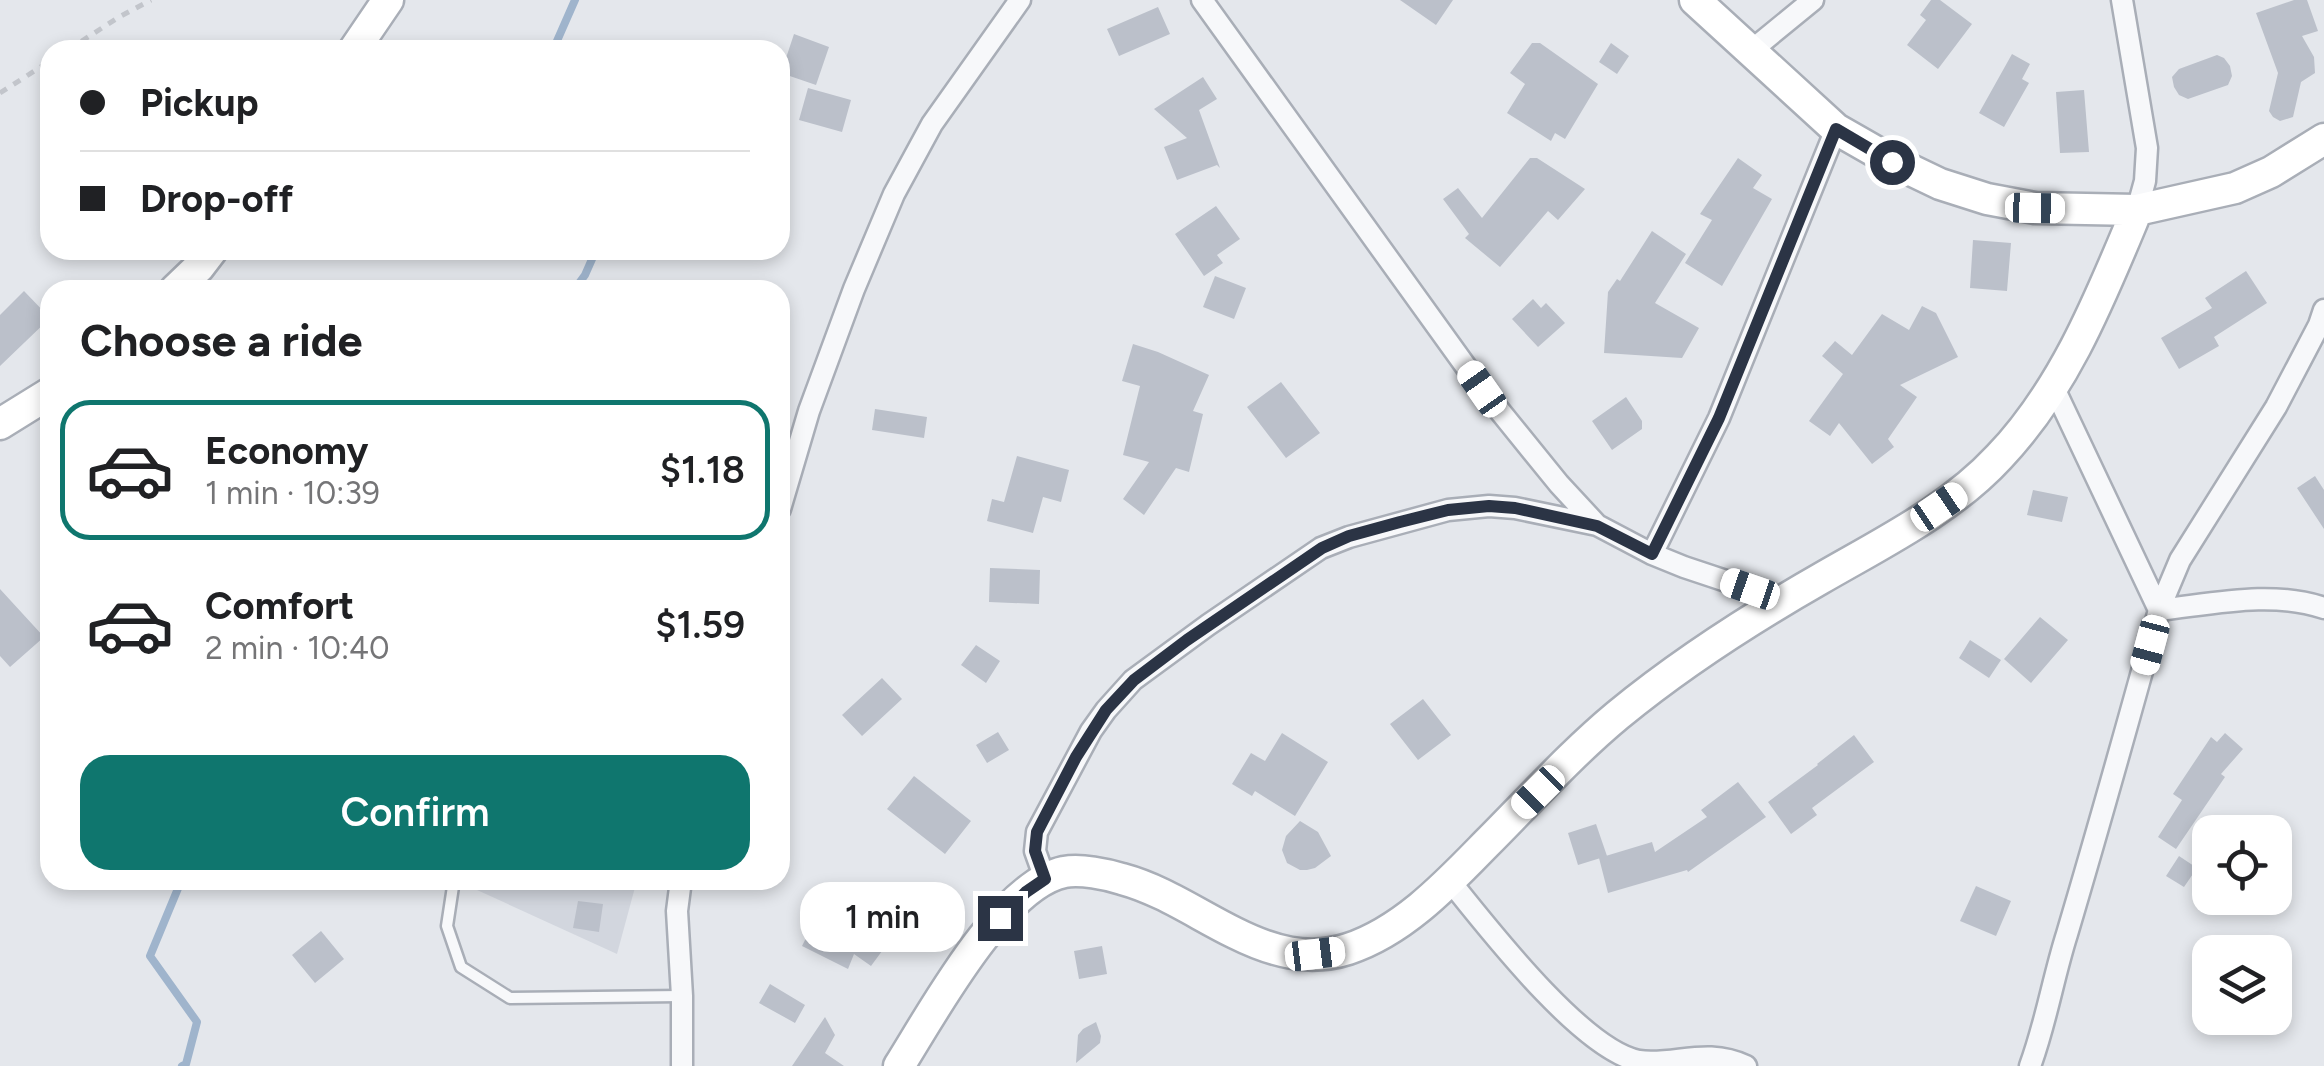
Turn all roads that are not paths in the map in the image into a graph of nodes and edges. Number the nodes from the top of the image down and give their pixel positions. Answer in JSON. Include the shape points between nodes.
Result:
{"nodes":[{"id":1,"x":388,"y":0,"type":"edge"},
{"id":2,"x":1020,"y":0,"type":"edge"},
{"id":3,"x":1202,"y":0,"type":"edge"},
{"id":4,"x":1696,"y":0,"type":"edge"},
{"id":5,"x":1813,"y":0,"type":"edge"},
{"id":6,"x":2122,"y":0,"type":"edge"},
{"id":7,"x":361,"y":40,"type":"edge"},
{"id":8,"x":1752,"y":50,"type":"junction"},
{"id":9,"x":1836,"y":129,"type":"junction"},
{"id":10,"x":2324,"y":139,"type":"edge"},
{"id":11,"x":2137,"y":210,"type":"junction"},
{"id":12,"x":204,"y":260,"type":"edge"},
{"id":13,"x":185,"y":280,"type":"edge"},
{"id":14,"x":2324,"y":310,"type":"edge"},
{"id":15,"x":2054,"y":388,"type":"junction"},
{"id":16,"x":40,"y":399,"type":"edge"},
{"id":17,"x":0,"y":424,"type":"edge"},
{"id":18,"x":790,"y":473,"type":"edge"},
{"id":19,"x":1597,"y":526,"type":"junction"},
{"id":20,"x":1652,"y":554,"type":"junction"},
{"id":21,"x":1782,"y":600,"type":"junction"},
{"id":22,"x":2324,"y":608,"type":"edge"},
{"id":23,"x":2159,"y":610,"type":"junction"},
{"id":24,"x":1045,"y":879,"type":"junction"},
{"id":25,"x":1450,"y":881,"type":"junction"},
{"id":26,"x":452,"y":890,"type":"edge"},
{"id":27,"x":680,"y":890,"type":"edge"},
{"id":28,"x":682,"y":996,"type":"junction"},
{"id":29,"x":682,"y":1066,"type":"edge"},
{"id":30,"x":898,"y":1066,"type":"edge"},
{"id":31,"x":1746,"y":1066,"type":"edge"},
{"id":32,"x":2030,"y":1066,"type":"edge"}],
"edges":[{"from":1,"to":7,"type":"street"},
{"from":2,"to":18,"type":"street","via":[[932,124],[894,194]]},
{"from":3,"to":19,"type":"street","via":[[1482,389]]},
{"from":4,"to":8,"type":"street"},
{"from":5,"to":8,"type":"street"},
{"from":6,"to":11,"type":"street","via":[[2147,148]]},
{"from":8,"to":9,"type":"street"},
{"from":9,"to":11,"type":"street","via":[[1892,162],[1986,199],[2035,208]]},
{"from":9,"to":20,"type":"street","via":[[1719,418]]},
{"from":10,"to":11,"type":"street","via":[[2235,188]]},
{"from":11,"to":15,"type":"street"},
{"from":12,"to":13,"type":"street"},
{"from":14,"to":23,"type":"street","via":[[2276,407],[2180,560]]},
{"from":15,"to":21,"type":"street","via":[[1964,490]]},
{"from":15,"to":23,"type":"street"},
{"from":16,"to":17,"type":"street"},
{"from":19,"to":20,"type":"street"},
{"from":19,"to":24,"type":"street","via":[[1489,506],[1400,522],[1322,548],[1194,635],[1106,710],[1037,832],[1035,851]]},
{"from":20,"to":21,"type":"street"},
{"from":21,"to":25,"type":"street","via":[[1608,724]]},
{"from":22,"to":23,"type":"street","via":[[2285,599]]},
{"from":23,"to":32,"type":"street"},
{"from":24,"to":25,"type":"street","via":[[1066,872],[1119,878],[1293,955],[1344,951],[1368,941]]},
{"from":24,"to":30,"type":"street","via":[[982,939]]},
{"from":25,"to":31,"type":"street","via":[[1511,955],[1594,1038],[1639,1061],[1699,1056]]},
{"from":26,"to":28,"type":"lane","via":[[447,926],[461,967],[510,998]]},
{"from":27,"to":28,"type":"street"},
{"from":28,"to":29,"type":"street"}]}
